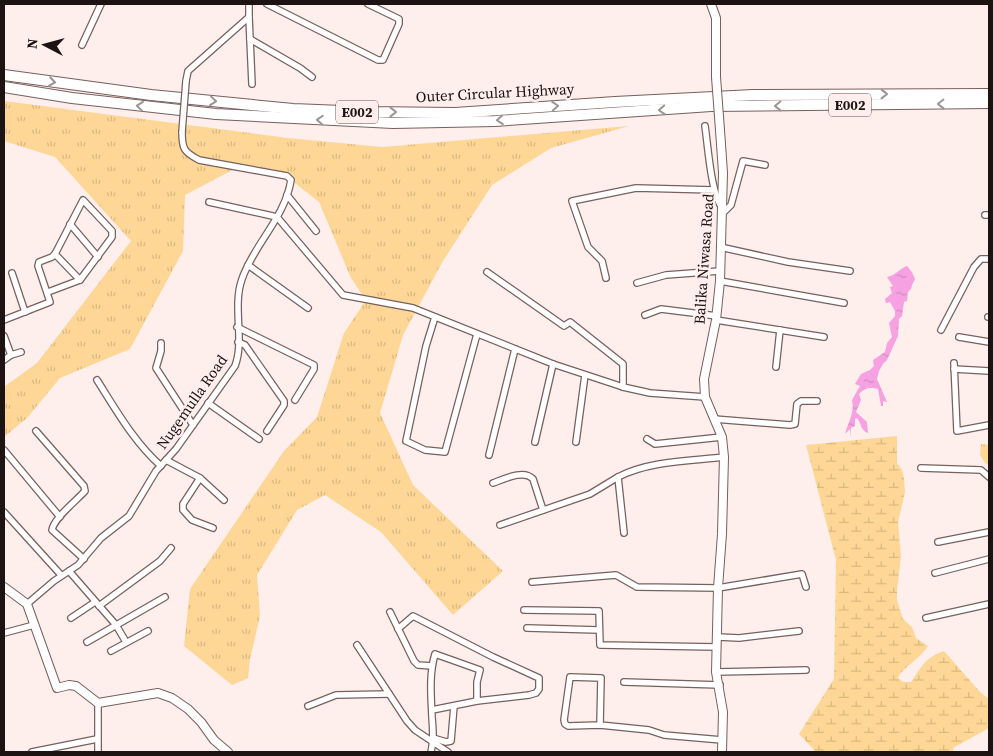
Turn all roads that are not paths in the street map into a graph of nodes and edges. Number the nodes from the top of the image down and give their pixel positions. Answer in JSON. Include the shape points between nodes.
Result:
{"nodes":[{"id":1,"x":101,"y":4,"type":"edge"},
{"id":2,"x":249,"y":4,"type":"edge"},
{"id":3,"x":267,"y":4,"type":"edge"},
{"id":4,"x":368,"y":4,"type":"edge"},
{"id":5,"x":711,"y":4,"type":"edge"},
{"id":6,"x":249,"y":17,"type":"junction"},
{"id":7,"x":250,"y":39,"type":"junction"},
{"id":8,"x":82,"y":46,"type":"dead end"},
{"id":9,"x":4,"y":75,"type":"edge"},
{"id":10,"x":312,"y":77,"type":"dead end"},
{"id":11,"x":252,"y":84,"type":"dead end"},
{"id":12,"x":4,"y":87,"type":"edge"},
{"id":13,"x":989,"y":94,"type":"edge"},
{"id":14,"x":989,"y":104,"type":"edge"},
{"id":15,"x":705,"y":126,"type":"dead end"},
{"id":16,"x":765,"y":165,"type":"dead end"},
{"id":17,"x":714,"y":190,"type":"junction"},
{"id":18,"x":287,"y":195,"type":"junction"},
{"id":19,"x":209,"y":202,"type":"dead end"},
{"id":20,"x":722,"y":212,"type":"junction"},
{"id":21,"x":277,"y":217,"type":"junction"},
{"id":22,"x":70,"y":224,"type":"junction"},
{"id":23,"x":316,"y":231,"type":"dead end"},
{"id":24,"x":720,"y":247,"type":"junction"},
{"id":25,"x":55,"y":254,"type":"junction"},
{"id":26,"x":98,"y":257,"type":"junction"},
{"id":27,"x":989,"y":259,"type":"edge"},
{"id":28,"x":248,"y":266,"type":"junction"},
{"id":29,"x":720,"y":271,"type":"junction"},
{"id":30,"x":850,"y":271,"type":"dead end"},
{"id":31,"x":487,"y":272,"type":"dead end"},
{"id":32,"x":12,"y":274,"type":"dead end"},
{"id":33,"x":606,"y":278,"type":"dead end"},
{"id":34,"x":80,"y":280,"type":"junction"},
{"id":35,"x":720,"y":282,"type":"junction"},
{"id":36,"x":637,"y":283,"type":"dead end"},
{"id":37,"x":48,"y":292,"type":"junction"},
{"id":38,"x":844,"y":303,"type":"dead end"},
{"id":39,"x":308,"y":308,"type":"dead end"},
{"id":40,"x":25,"y":312,"type":"junction"},
{"id":41,"x":645,"y":315,"type":"dead end"},
{"id":42,"x":435,"y":317,"type":"junction"},
{"id":43,"x":716,"y":318,"type":"junction"},
{"id":44,"x":4,"y":320,"type":"edge"},
{"id":45,"x":237,"y":327,"type":"junction"},
{"id":46,"x":780,"y":330,"type":"junction"},
{"id":47,"x":941,"y":330,"type":"dead end"},
{"id":48,"x":477,"y":334,"type":"junction"},
{"id":49,"x":4,"y":336,"type":"edge"},
{"id":50,"x":824,"y":337,"type":"dead end"},
{"id":51,"x":959,"y":337,"type":"dead end"},
{"id":52,"x":238,"y":342,"type":"junction"},
{"id":53,"x":989,"y":342,"type":"edge"},
{"id":54,"x":161,"y":343,"type":"dead end"},
{"id":55,"x":515,"y":349,"type":"junction"},
{"id":56,"x":21,"y":352,"type":"dead end"},
{"id":57,"x":11,"y":355,"type":"junction"},
{"id":58,"x":4,"y":360,"type":"edge"},
{"id":59,"x":552,"y":364,"type":"junction"},
{"id":60,"x":776,"y":367,"type":"dead end"},
{"id":61,"x":989,"y":371,"type":"edge"},
{"id":62,"x":585,"y":375,"type":"junction"},
{"id":63,"x":97,"y":380,"type":"dead end"},
{"id":64,"x":623,"y":387,"type":"junction"},
{"id":65,"x":705,"y":397,"type":"junction"},
{"id":66,"x":295,"y":400,"type":"dead end"},
{"id":67,"x":817,"y":400,"type":"dead end"},
{"id":68,"x":208,"y":403,"type":"junction"},
{"id":69,"x":714,"y":419,"type":"junction"},
{"id":70,"x":193,"y":425,"type":"junction"},
{"id":71,"x":989,"y":425,"type":"edge"},
{"id":72,"x":36,"y":431,"type":"dead end"},
{"id":73,"x":267,"y":431,"type":"dead end"},
{"id":74,"x":722,"y":437,"type":"junction"},
{"id":75,"x":258,"y":439,"type":"dead end"},
{"id":76,"x":647,"y":439,"type":"dead end"},
{"id":77,"x":535,"y":442,"type":"dead end"},
{"id":78,"x":576,"y":442,"type":"dead end"},
{"id":79,"x":4,"y":450,"type":"edge"},
{"id":80,"x":489,"y":455,"type":"dead end"},
{"id":81,"x":724,"y":457,"type":"junction"},
{"id":82,"x":166,"y":460,"type":"junction"},
{"id":83,"x":161,"y":466,"type":"junction"},
{"id":84,"x":921,"y":468,"type":"dead end"},
{"id":85,"x":618,"y":477,"type":"junction"},
{"id":86,"x":200,"y":478,"type":"junction"},
{"id":87,"x":989,"y":478,"type":"edge"},
{"id":88,"x":493,"y":483,"type":"dead end"},
{"id":89,"x":224,"y":500,"type":"dead end"},
{"id":90,"x":543,"y":510,"type":"junction"},
{"id":91,"x":4,"y":512,"type":"edge"},
{"id":92,"x":60,"y":517,"type":"junction"},
{"id":93,"x":500,"y":525,"type":"dead end"},
{"id":94,"x":213,"y":528,"type":"dead end"},
{"id":95,"x":989,"y":532,"type":"edge"},
{"id":96,"x":624,"y":533,"type":"dead end"},
{"id":97,"x":938,"y":542,"type":"dead end"},
{"id":98,"x":171,"y":548,"type":"dead end"},
{"id":99,"x":84,"y":559,"type":"junction"},
{"id":100,"x":989,"y":559,"type":"edge"},
{"id":101,"x":69,"y":571,"type":"junction"},
{"id":102,"x":935,"y":573,"type":"dead end"},
{"id":103,"x":61,"y":575,"type":"junction"},
{"id":104,"x":532,"y":582,"type":"dead end"},
{"id":105,"x":4,"y":587,"type":"edge"},
{"id":106,"x":806,"y":587,"type":"dead end"},
{"id":107,"x":718,"y":588,"type":"junction"},
{"id":108,"x":165,"y":597,"type":"dead end"},
{"id":109,"x":27,"y":604,"type":"junction"},
{"id":110,"x":97,"y":604,"type":"junction"},
{"id":111,"x":989,"y":604,"type":"edge"},
{"id":112,"x":524,"y":610,"type":"dead end"},
{"id":113,"x":390,"y":612,"type":"dead end"},
{"id":114,"x":71,"y":618,"type":"dead end"},
{"id":115,"x":926,"y":618,"type":"dead end"},
{"id":116,"x":34,"y":625,"type":"junction"},
{"id":117,"x":116,"y":625,"type":"junction"},
{"id":118,"x":527,"y":628,"type":"dead end"},
{"id":119,"x":148,"y":630,"type":"dead end"},
{"id":120,"x":398,"y":630,"type":"junction"},
{"id":121,"x":599,"y":630,"type":"junction"},
{"id":122,"x":799,"y":631,"type":"dead end"},
{"id":123,"x":4,"y":633,"type":"edge"},
{"id":124,"x":718,"y":637,"type":"junction"},
{"id":125,"x":87,"y":642,"type":"dead end"},
{"id":126,"x":126,"y":642,"type":"junction"},
{"id":127,"x":357,"y":645,"type":"dead end"},
{"id":128,"x":717,"y":647,"type":"junction"},
{"id":129,"x":111,"y":651,"type":"dead end"},
{"id":130,"x":432,"y":666,"type":"junction"},
{"id":131,"x":806,"y":670,"type":"dead end"},
{"id":132,"x":716,"y":672,"type":"junction"},
{"id":133,"x":624,"y":682,"type":"dead end"},
{"id":134,"x":720,"y":685,"type":"junction"},
{"id":135,"x":389,"y":694,"type":"junction"},
{"id":136,"x":477,"y":701,"type":"junction"},
{"id":137,"x":98,"y":703,"type":"junction"},
{"id":138,"x":308,"y":706,"type":"dead end"},
{"id":139,"x":454,"y":706,"type":"junction"},
{"id":140,"x":432,"y":710,"type":"junction"},
{"id":141,"x":600,"y":726,"type":"junction"},
{"id":142,"x":97,"y":739,"type":"junction"},
{"id":143,"x":433,"y":740,"type":"junction"},
{"id":144,"x":722,"y":740,"type":"junction"},
{"id":145,"x":32,"y":752,"type":"edge"},
{"id":146,"x":98,"y":752,"type":"edge"},
{"id":147,"x":228,"y":752,"type":"edge"},
{"id":148,"x":430,"y":752,"type":"edge"},
{"id":149,"x":448,"y":752,"type":"edge"},
{"id":150,"x":722,"y":752,"type":"edge"}],
"edges":[{"from":1,"to":8,"type":"street"},
{"from":2,"to":6,"type":"street"},
{"from":3,"to":4,"type":"street","via":[[378,60],[384,60],[400,24],[399,19]]},
{"from":5,"to":20,"type":"street","name":"Balika Niwasa Road","bridge":true,"via":[[716,18]]},
{"from":6,"to":7,"type":"street"},
{"from":6,"to":18,"type":"street","bridge":true,"via":[[188,71],[182,144],[187,154],[199,160],[287,176],[291,180]]},
{"from":7,"to":10,"type":"street"},
{"from":7,"to":11,"type":"street"},
{"from":9,"to":13,"type":"highway","name":"Outer Circular Highway","number":"E002","one_way":true,"via":[[178,98],[367,112],[455,113],[753,95]]},
{"from":14,"to":12,"type":"highway","name":"Outer Circular Highway","number":"E002","one_way":true,"via":[[710,106],[495,121],[393,123],[216,114]]},
{"from":15,"to":17,"type":"street"},
{"from":16,"to":20,"type":"street","via":[[743,162],[731,205]]},
{"from":17,"to":20,"type":"street"},
{"from":17,"to":33,"type":"street","via":[[636,188],[572,201],[588,247],[602,261]]},
{"from":18,"to":21,"type":"street","name":"Nugemulla Road"},
{"from":18,"to":23,"type":"street"},
{"from":19,"to":21,"type":"street"},
{"from":20,"to":24,"type":"street","name":"Balika Niwasa Road"},
{"from":21,"to":28,"type":"street","name":"Nugemulla Road"},
{"from":21,"to":42,"type":"street","via":[[343,295],[413,308]]},
{"from":22,"to":25,"type":"street"},
{"from":22,"to":26,"type":"street"},
{"from":22,"to":26,"type":"street","via":[[83,200],[112,232],[112,238]]},
{"from":24,"to":29,"type":"street","name":"Balika Niwasa Road"},
{"from":24,"to":30,"type":"street"},
{"from":25,"to":34,"type":"street"},
{"from":25,"to":37,"type":"street","via":[[39,262],[38,266]]},
{"from":26,"to":34,"type":"street"},
{"from":27,"to":47,"type":"street","via":[[981,259],[974,267]]},
{"from":28,"to":39,"type":"street"},
{"from":28,"to":45,"type":"street","name":"Nugemulla Road","via":[[238,296]]},
{"from":29,"to":35,"type":"street","name":"Balika Niwasa Road"},
{"from":29,"to":36,"type":"street","via":[[666,275]]},
{"from":31,"to":64,"type":"street","via":[[564,326],[570,322],[623,364]]},
{"from":32,"to":40,"type":"street"},
{"from":34,"to":37,"type":"street"},
{"from":35,"to":38,"type":"street"},
{"from":35,"to":43,"type":"street","name":"Balika Niwasa Road"},
{"from":37,"to":40,"type":"street","via":[[48,304]]},
{"from":40,"to":44,"type":"street"},
{"from":41,"to":43,"type":"street","via":[[661,309]]},
{"from":42,"to":48,"type":"street"},
{"from":42,"to":48,"type":"street","via":[[406,441],[425,450],[445,452]]},
{"from":43,"to":46,"type":"street"},
{"from":43,"to":65,"type":"street","name":"Balika Niwasa Road","via":[[704,379]]},
{"from":45,"to":52,"type":"street","name":"Nugemulla Road"},
{"from":45,"to":66,"type":"street","via":[[314,365]]},
{"from":46,"to":50,"type":"street"},
{"from":46,"to":60,"type":"street"},
{"from":48,"to":55,"type":"street"},
{"from":49,"to":57,"type":"street"},
{"from":51,"to":53,"type":"street"},
{"from":52,"to":68,"type":"street","name":"Nugemulla Road","via":[[239,356],[235,366]]},
{"from":52,"to":73,"type":"street","via":[[245,345],[284,401]]},
{"from":54,"to":70,"type":"street","via":[[156,368]]},
{"from":55,"to":59,"type":"street"},
{"from":55,"to":80,"type":"street"},
{"from":56,"to":57,"type":"street"},
{"from":57,"to":58,"type":"street"},
{"from":59,"to":62,"type":"street"},
{"from":59,"to":77,"type":"street"},
{"from":61,"to":71,"type":"street","via":[[954,366],[957,431]]},
{"from":62,"to":64,"type":"street"},
{"from":62,"to":78,"type":"street"},
{"from":63,"to":83,"type":"street","via":[[136,440]]},
{"from":64,"to":65,"type":"street"},
{"from":65,"to":69,"type":"street","name":"Balika Niwasa Road"},
{"from":67,"to":69,"type":"street","via":[[797,404],[794,424],[790,425]]},
{"from":68,"to":70,"type":"street","name":"Nugemulla Road"},
{"from":68,"to":75,"type":"street"},
{"from":69,"to":74,"type":"street","name":"Balika Niwasa Road"},
{"from":70,"to":82,"type":"street","name":"Nugemulla Road"},
{"from":72,"to":92,"type":"street","via":[[84,486],[85,491]]},
{"from":74,"to":76,"type":"street","via":[[655,444]]},
{"from":74,"to":81,"type":"street","name":"Balika Niwasa Road"},
{"from":79,"to":92,"type":"street"},
{"from":81,"to":85,"type":"street","via":[[666,463]]},
{"from":81,"to":107,"type":"street","name":"Balika Niwasa Road"},
{"from":82,"to":83,"type":"street","name":"Nugemulla Road"},
{"from":82,"to":86,"type":"street"},
{"from":83,"to":99,"type":"street","name":"Nugemulla Road","via":[[129,516],[101,538]]},
{"from":84,"to":87,"type":"street","via":[[981,470]]},
{"from":85,"to":90,"type":"street","via":[[590,494]]},
{"from":85,"to":96,"type":"street"},
{"from":86,"to":89,"type":"street"},
{"from":86,"to":94,"type":"street","via":[[182,510],[192,520]]},
{"from":88,"to":90,"type":"street","via":[[522,475],[531,476]]},
{"from":90,"to":93,"type":"street"},
{"from":91,"to":103,"type":"street"},
{"from":92,"to":99,"type":"street","via":[[52,530]]},
{"from":95,"to":97,"type":"street"},
{"from":98,"to":110,"type":"street","via":[[160,561]]},
{"from":99,"to":101,"type":"street","name":"Nugemulla Road"},
{"from":100,"to":102,"type":"street"},
{"from":101,"to":103,"type":"street","name":"Nugemulla Road"},
{"from":101,"to":110,"type":"street"},
{"from":103,"to":109,"type":"street","name":"Nugemulla Road"},
{"from":104,"to":107,"type":"street","via":[[616,575],[637,587]]},
{"from":105,"to":109,"type":"street"},
{"from":106,"to":107,"type":"street","via":[[802,574]]},
{"from":107,"to":124,"type":"street","name":"Balika Niwasa Road"},
{"from":108,"to":117,"type":"street"},
{"from":109,"to":116,"type":"street"},
{"from":110,"to":114,"type":"street"},
{"from":110,"to":117,"type":"street"},
{"from":111,"to":115,"type":"street"},
{"from":112,"to":121,"type":"street","via":[[598,610]]},
{"from":113,"to":120,"type":"street"},
{"from":116,"to":123,"type":"street"},
{"from":116,"to":137,"type":"street","via":[[57,688],[76,686]]},
{"from":117,"to":125,"type":"street"},
{"from":117,"to":126,"type":"street"},
{"from":118,"to":121,"type":"street"},
{"from":119,"to":126,"type":"street"},
{"from":120,"to":130,"type":"street","via":[[414,661],[418,665]]},
{"from":120,"to":136,"type":"street","via":[[412,616],[539,678],[536,693]]},
{"from":121,"to":128,"type":"street","via":[[600,645]]},
{"from":122,"to":124,"type":"street","via":[[739,638]]},
{"from":124,"to":128,"type":"street","name":"Balika Niwasa Road"},
{"from":126,"to":129,"type":"street"},
{"from":127,"to":135,"type":"street"},
{"from":128,"to":132,"type":"street","name":"Balika Niwasa Road"},
{"from":130,"to":136,"type":"street","via":[[435,654],[480,670]]},
{"from":130,"to":140,"type":"street"},
{"from":131,"to":132,"type":"street"},
{"from":132,"to":134,"type":"street","name":"Balika Niwasa Road"},
{"from":133,"to":134,"type":"street"},
{"from":134,"to":144,"type":"street","name":"Balika Niwasa Road"},
{"from":135,"to":138,"type":"street","via":[[336,695]]},
{"from":135,"to":143,"type":"street","via":[[406,721]]},
{"from":136,"to":139,"type":"street"},
{"from":137,"to":142,"type":"street"},
{"from":137,"to":147,"type":"street","via":[[158,693],[172,698],[188,709]]},
{"from":139,"to":140,"type":"street"},
{"from":139,"to":143,"type":"street","via":[[451,741]]},
{"from":140,"to":143,"type":"street"},
{"from":141,"to":141,"type":"street","via":[[565,724],[570,677],[601,678]]},
{"from":141,"to":144,"type":"street"},
{"from":142,"to":145,"type":"street"},
{"from":142,"to":146,"type":"street"},
{"from":143,"to":148,"type":"street"},
{"from":143,"to":149,"type":"street"},
{"from":144,"to":150,"type":"street","name":"Balika Niwasa Road"}]}
